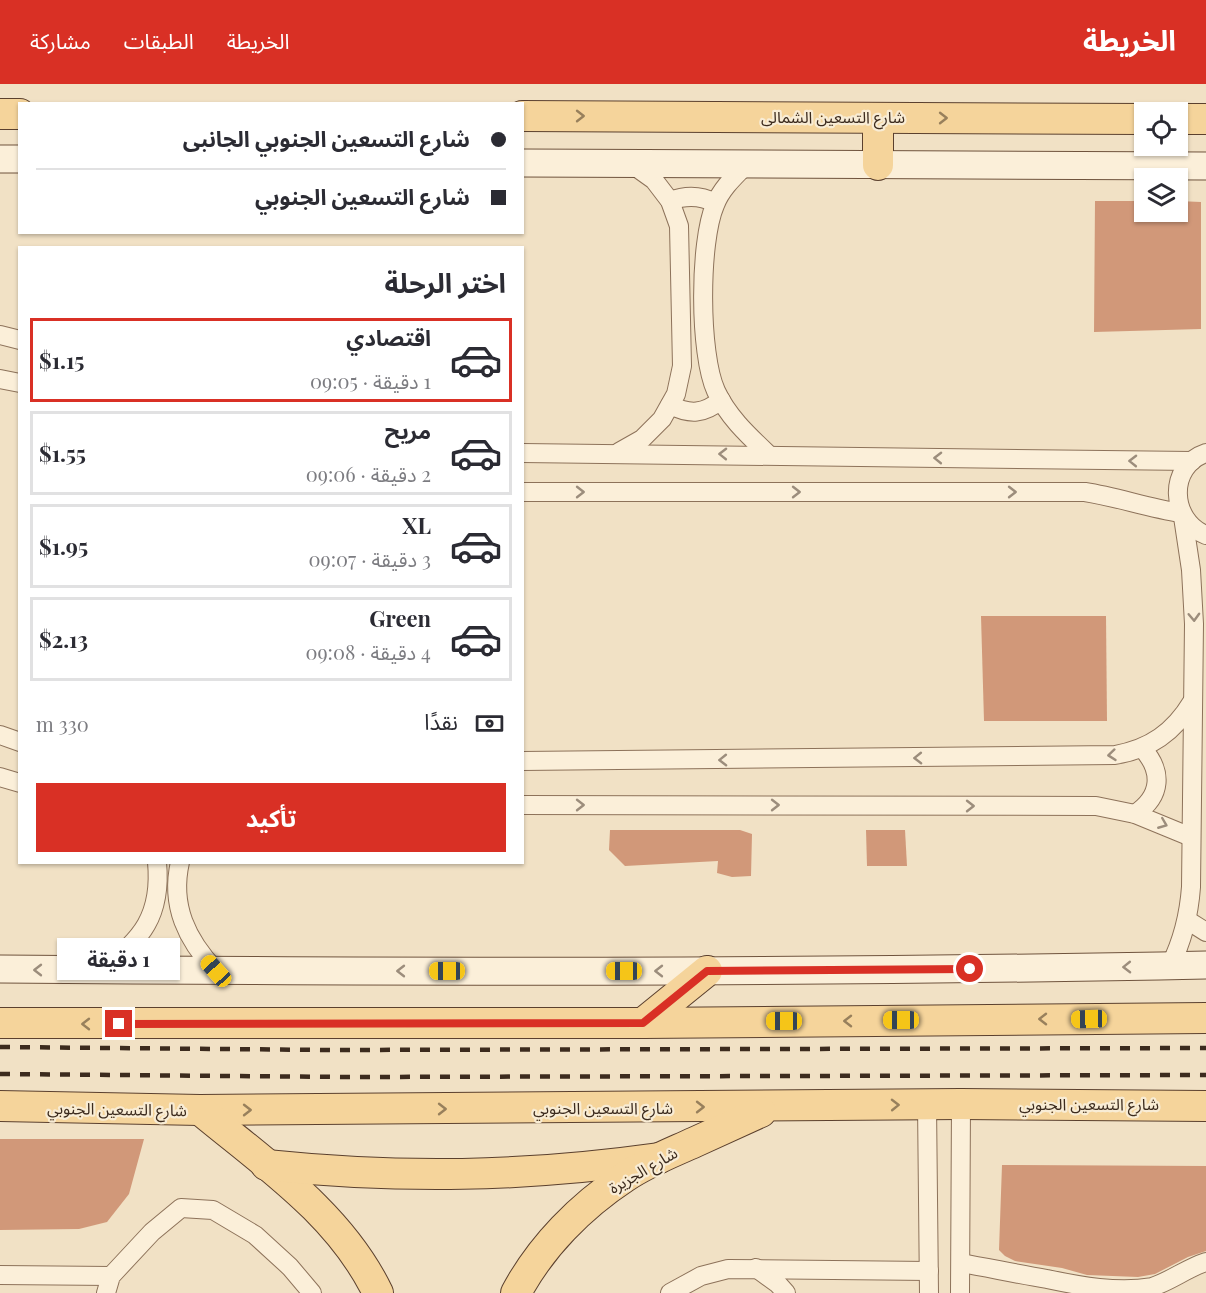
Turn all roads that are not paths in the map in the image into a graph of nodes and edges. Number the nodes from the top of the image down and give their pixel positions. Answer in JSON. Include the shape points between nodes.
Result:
{"nodes":[{"id":1,"x":0,"y":114,"type":"edge"},
{"id":2,"x":18,"y":114,"type":"edge"},
{"id":3,"x":524,"y":116,"type":"edge"},
{"id":4,"x":878,"y":118,"type":"junction"},
{"id":5,"x":1134,"y":119,"type":"edge"},
{"id":6,"x":1188,"y":119,"type":"edge"},
{"id":7,"x":1206,"y":119,"type":"edge"},
{"id":8,"x":0,"y":159,"type":"edge"},
{"id":9,"x":18,"y":159,"type":"edge"},
{"id":10,"x":524,"y":164,"type":"edge"},
{"id":11,"x":633,"y":165,"type":"junction"},
{"id":12,"x":746,"y":165,"type":"junction"},
{"id":13,"x":878,"y":165,"type":"junction"},
{"id":14,"x":1206,"y":166,"type":"edge"},
{"id":15,"x":670,"y":201,"type":"junction"},
{"id":16,"x":715,"y":203,"type":"junction"},
{"id":17,"x":0,"y":335,"type":"edge"},
{"id":18,"x":18,"y":340,"type":"edge"},
{"id":19,"x":0,"y":379,"type":"edge"},
{"id":20,"x":18,"y":384,"type":"edge"},
{"id":21,"x":721,"y":400,"type":"junction"},
{"id":22,"x":670,"y":405,"type":"junction"},
{"id":23,"x":524,"y":453,"type":"edge"},
{"id":24,"x":617,"y":453,"type":"junction"},
{"id":25,"x":769,"y":455,"type":"junction"},
{"id":26,"x":1199,"y":457,"type":"edge"},
{"id":27,"x":524,"y":492,"type":"edge"},
{"id":28,"x":1182,"y":515,"type":"junction"},
{"id":29,"x":1206,"y":535,"type":"edge"},
{"id":30,"x":1199,"y":573,"type":"edge"},
{"id":31,"x":1192,"y":702,"type":"junction"},
{"id":32,"x":0,"y":735,"type":"edge"},
{"id":33,"x":18,"y":740,"type":"edge"},
{"id":34,"x":1142,"y":748,"type":"junction"},
{"id":35,"x":524,"y":761,"type":"edge"},
{"id":36,"x":0,"y":777,"type":"edge"},
{"id":37,"x":18,"y":782,"type":"edge"},
{"id":38,"x":524,"y":805,"type":"edge"},
{"id":39,"x":1135,"y":814,"type":"junction"},
{"id":40,"x":1191,"y":837,"type":"junction"},
{"id":41,"x":157,"y":864,"type":"edge"},
{"id":42,"x":180,"y":864,"type":"edge"},
{"id":43,"x":1187,"y":920,"type":"junction"},
{"id":44,"x":1206,"y":932,"type":"edge"},
{"id":45,"x":1206,"y":965,"type":"edge"},
{"id":46,"x":1170,"y":966,"type":"junction"},
{"id":47,"x":0,"y":969,"type":"edge"},
{"id":48,"x":101,"y":970,"type":"junction"},
{"id":49,"x":216,"y":971,"type":"junction"},
{"id":50,"x":707,"y":971,"type":"junction"},
{"id":51,"x":1206,"y":1018,"type":"edge"},
{"id":52,"x":0,"y":1023,"type":"edge"},
{"id":53,"x":643,"y":1023,"type":"junction"},
{"id":54,"x":927,"y":1104,"type":"junction"},
{"id":55,"x":961,"y":1104,"type":"junction"},
{"id":56,"x":0,"y":1106,"type":"edge"},
{"id":57,"x":1206,"y":1106,"type":"edge"},
{"id":58,"x":772,"y":1107,"type":"junction"},
{"id":59,"x":200,"y":1110,"type":"junction"},
{"id":60,"x":659,"y":1158,"type":"junction"},
{"id":61,"x":266,"y":1165,"type":"junction"},
{"id":62,"x":961,"y":1218,"type":"junction"},
{"id":63,"x":929,"y":1219,"type":"junction"},
{"id":64,"x":1206,"y":1262,"type":"edge"},
{"id":65,"x":961,"y":1263,"type":"junction"},
{"id":66,"x":756,"y":1268,"type":"junction"},
{"id":67,"x":929,"y":1271,"type":"junction"},
{"id":68,"x":0,"y":1275,"type":"edge"},
{"id":69,"x":108,"y":1284,"type":"edge"},
{"id":70,"x":312,"y":1293,"type":"edge"},
{"id":71,"x":378,"y":1293,"type":"edge"},
{"id":72,"x":516,"y":1293,"type":"edge"},
{"id":73,"x":670,"y":1293,"type":"edge"},
{"id":74,"x":786,"y":1293,"type":"edge"},
{"id":75,"x":929,"y":1293,"type":"edge"},
{"id":76,"x":960,"y":1293,"type":"edge"}],
"edges":[{"from":1,"to":2,"type":"main road"},
{"from":3,"to":4,"type":"main road","name":"شارع التسعين الشمالى","one_way":true},
{"from":4,"to":5,"type":"main road","name":"شارع التسعين الشمالى","one_way":true},
{"from":4,"to":13,"type":"main road"},
{"from":6,"to":7,"type":"main road"},
{"from":8,"to":9,"type":"street"},
{"from":10,"to":11,"type":"street"},
{"from":11,"to":12,"type":"street"},
{"from":11,"to":15,"type":"street","via":[[654,180]]},
{"from":12,"to":13,"type":"street"},
{"from":12,"to":16,"type":"street","via":[[728,182]]},
{"from":13,"to":14,"type":"street"},
{"from":15,"to":16,"type":"street","via":[[692,196]]},
{"from":15,"to":22,"type":"street","via":[[679,226],[682,339],[682,366]]},
{"from":16,"to":21,"type":"street","via":[[704,251],[705,339],[708,366]]},
{"from":17,"to":18,"type":"street"},
{"from":19,"to":20,"type":"street"},
{"from":21,"to":22,"type":"street","via":[[712,408],[695,413]]},
{"from":21,"to":25,"type":"street","via":[[729,415]]},
{"from":22,"to":24,"type":"street","via":[[642,439]]},
{"from":23,"to":24,"type":"street"},
{"from":25,"to":24,"type":"street","one_way":true},
{"from":26,"to":25,"type":"street","one_way":true},
{"from":26,"to":28,"type":"street","via":[[1184,469],[1179,480]]},
{"from":27,"to":28,"type":"street","one_way":true,"via":[[1085,492]]},
{"from":28,"to":29,"type":"street","via":[[1190,526]]},
{"from":28,"to":30,"type":"street"},
{"from":30,"to":31,"type":"street","one_way":true},
{"from":31,"to":34,"type":"street","via":[[1166,734]]},
{"from":31,"to":40,"type":"street"},
{"from":32,"to":33,"type":"street"},
{"from":34,"to":35,"type":"street","one_way":true,"via":[[1106,756]]},
{"from":34,"to":39,"type":"street","via":[[1154,765],[1156,783],[1150,802]]},
{"from":36,"to":37,"type":"street"},
{"from":38,"to":39,"type":"street","one_way":true,"via":[[1096,806]]},
{"from":39,"to":40,"type":"street","one_way":true},
{"from":40,"to":43,"type":"street"},
{"from":41,"to":48,"type":"street","via":[[153,912],[125,952]]},
{"from":42,"to":49,"type":"street","via":[[181,916],[198,951]]},
{"from":43,"to":44,"type":"street"},
{"from":43,"to":46,"type":"street"},
{"from":45,"to":46,"type":"street"},
{"from":46,"to":50,"type":"street","one_way":true},
{"from":48,"to":47,"type":"street","one_way":true},
{"from":48,"to":49,"type":"street"},
{"from":50,"to":49,"type":"street","one_way":true},
{"from":50,"to":53,"type":"main road"},
{"from":51,"to":53,"type":"main road","one_way":true},
{"from":53,"to":52,"type":"main road","one_way":true},
{"from":54,"to":55,"type":"main road","name":"شارع التسعين الجنوبي"},
{"from":58,"to":54,"type":"main road","name":"شارع التسعين الجنوبي","one_way":true},
{"from":54,"to":63,"type":"street"},
{"from":55,"to":57,"type":"main road","name":"شارع التسعين الجنوبي"},
{"from":55,"to":62,"type":"street"},
{"from":56,"to":59,"type":"main road","name":"شارع التسعين الجنوبي"},
{"from":59,"to":58,"type":"main road","name":"شارع التسعين الجنوبي","one_way":true},
{"from":58,"to":60,"type":"main road","name":"شارع الجزيرة"},
{"from":59,"to":61,"type":"main road"},
{"from":60,"to":61,"type":"main road","via":[[547,1171],[435,1176]]},
{"from":60,"to":72,"type":"main road","name":"شارع الجزيرة","via":[[625,1176],[566,1225]]},
{"from":61,"to":71,"type":"main road","via":[[328,1220]]},
{"from":62,"to":63,"type":"street"},
{"from":62,"to":65,"type":"street"},
{"from":63,"to":67,"type":"street"},
{"from":64,"to":65,"type":"street","via":[[1152,1287],[1125,1291]]},
{"from":65,"to":76,"type":"street"},
{"from":66,"to":67,"type":"street"},
{"from":66,"to":73,"type":"street","via":[[728,1269],[701,1276]]},
{"from":66,"to":74,"type":"street"},
{"from":67,"to":75,"type":"street"},
{"from":68,"to":69,"type":"street"},
{"from":69,"to":70,"type":"street","via":[[152,1232],[181,1208],[213,1210],[255,1235]]}]}
